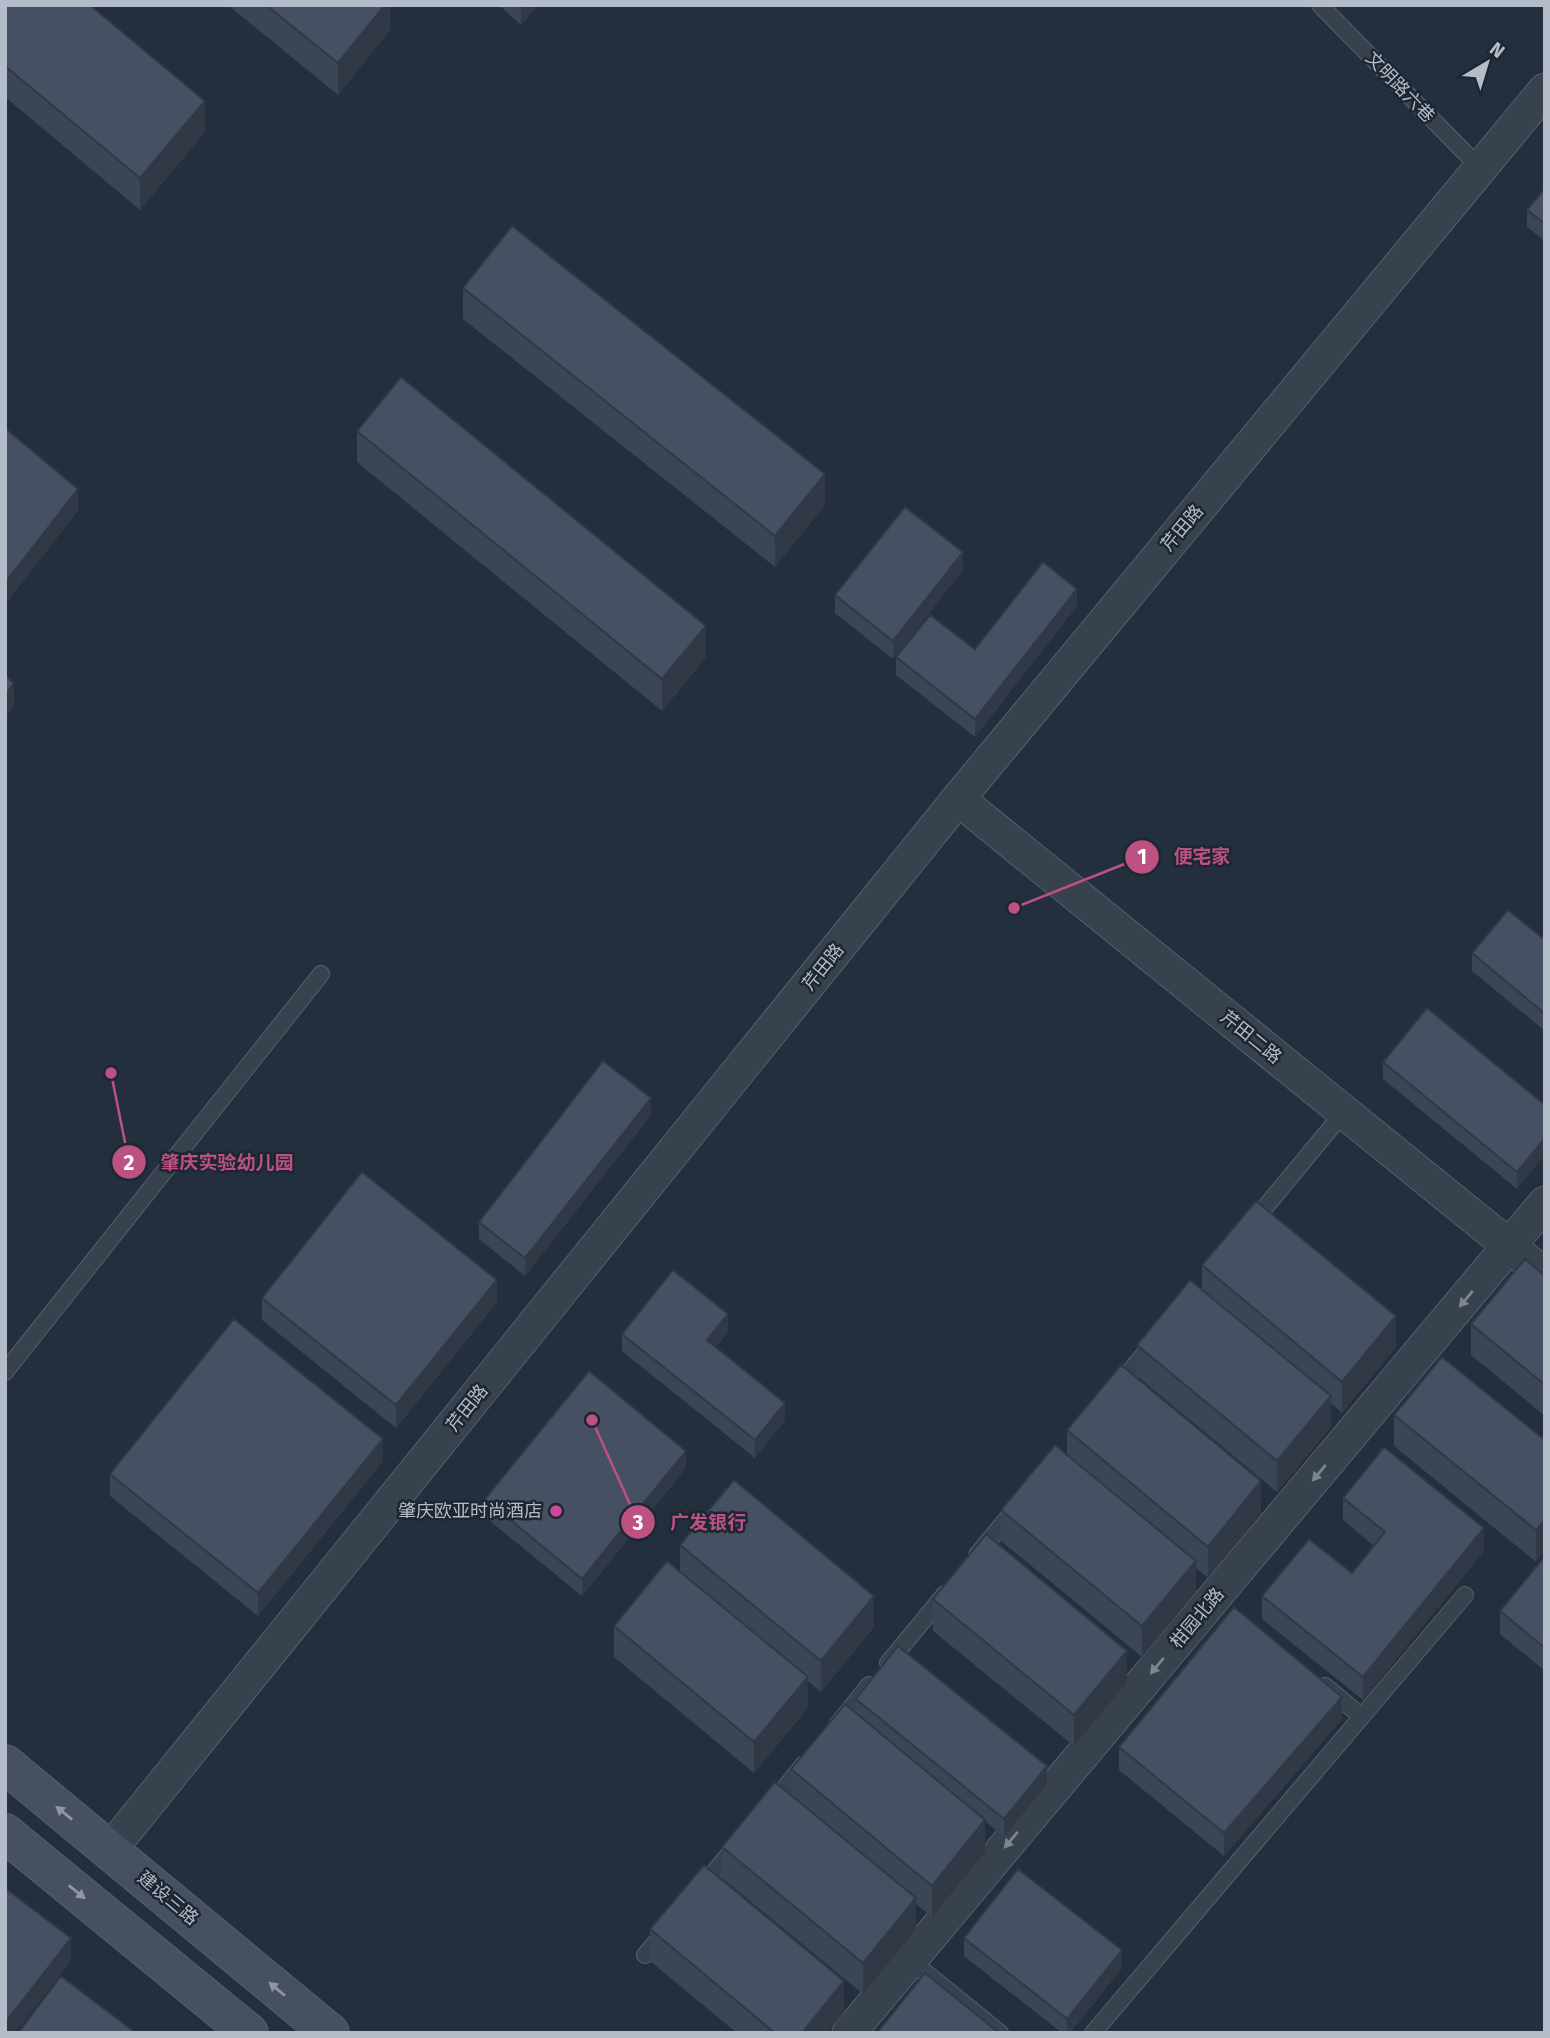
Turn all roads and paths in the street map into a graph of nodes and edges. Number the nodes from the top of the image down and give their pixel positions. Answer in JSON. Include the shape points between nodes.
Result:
{"nodes":[{"id":1,"x":1320,"y":5,"type":"edge"},
{"id":2,"x":1545,"y":90,"type":"edge"},
{"id":3,"x":1480,"y":169,"type":"junction"},
{"id":4,"x":958,"y":799,"type":"junction"},
{"id":5,"x":321,"y":974,"type":"dead end"},
{"id":6,"x":1344,"y":1112,"type":"junction"},
{"id":7,"x":1545,"y":1203,"type":"edge"},
{"id":8,"x":1238,"y":1240,"type":"edge"},
{"id":9,"x":1510,"y":1246,"type":"junction"},
{"id":10,"x":1545,"y":1275,"type":"edge"},
{"id":11,"x":1158,"y":1336,"type":"edge"},
{"id":12,"x":5,"y":1372,"type":"edge"},
{"id":13,"x":1105,"y":1400,"type":"edge"},
{"id":14,"x":1026,"y":1496,"type":"edge"},
{"id":15,"x":1465,"y":1595,"type":"dead end"},
{"id":16,"x":1309,"y":1673,"type":"edge"},
{"id":17,"x":1361,"y":1716,"type":"junction"},
{"id":18,"x":5,"y":1765,"type":"edge"},
{"id":19,"x":760,"y":1817,"type":"edge"},
{"id":20,"x":5,"y":1833,"type":"edge"},
{"id":21,"x":743,"y":1838,"type":"edge"},
{"id":22,"x":110,"y":1850,"type":"junction"},
{"id":23,"x":690,"y":1902,"type":"edge"},
{"id":24,"x":672,"y":1923,"type":"edge"},
{"id":25,"x":645,"y":1955,"type":"dead end"},
{"id":26,"x":910,"y":1960,"type":"junction"},
{"id":27,"x":249,"y":2033,"type":"edge"},
{"id":28,"x":330,"y":2033,"type":"edge"},
{"id":29,"x":849,"y":2033,"type":"edge"},
{"id":30,"x":1000,"y":2033,"type":"edge"},
{"id":31,"x":1093,"y":2033,"type":"edge"}],
"edges":[{"from":1,"to":3,"type":"lane","name":"文明路六巷"},
{"from":2,"to":3,"type":"street","name":"芹田路"},
{"from":3,"to":4,"type":"street","name":"芹田路"},
{"from":4,"to":6,"type":"street","name":"芹田二路"},
{"from":4,"to":22,"type":"street","name":"芹田路"},
{"from":5,"to":12,"type":"lane"},
{"from":6,"to":8,"type":"lane"},
{"from":6,"to":9,"type":"street","name":"芹田二路"},
{"from":7,"to":9,"type":"street","name":"柑园北路"},
{"from":9,"to":10,"type":"street","name":"芹田二路"},
{"from":9,"to":26,"type":"street","name":"柑园北路","one_way":true,"via":[[1222,1600]]},
{"from":11,"to":13,"type":"lane"},
{"from":14,"to":19,"type":"lane"},
{"from":15,"to":17,"type":"lane"},
{"from":16,"to":17,"type":"lane"},
{"from":17,"to":31,"type":"lane"},
{"from":22,"to":18,"type":"main road","name":"建设三路","one_way":true},
{"from":20,"to":27,"type":"main road","one_way":true},
{"from":21,"to":23,"type":"lane"},
{"from":28,"to":22,"type":"main road","name":"建设三路","one_way":true},
{"from":24,"to":25,"type":"lane"},
{"from":26,"to":29,"type":"street","name":"柑园北路"},
{"from":26,"to":30,"type":"lane"}]}
